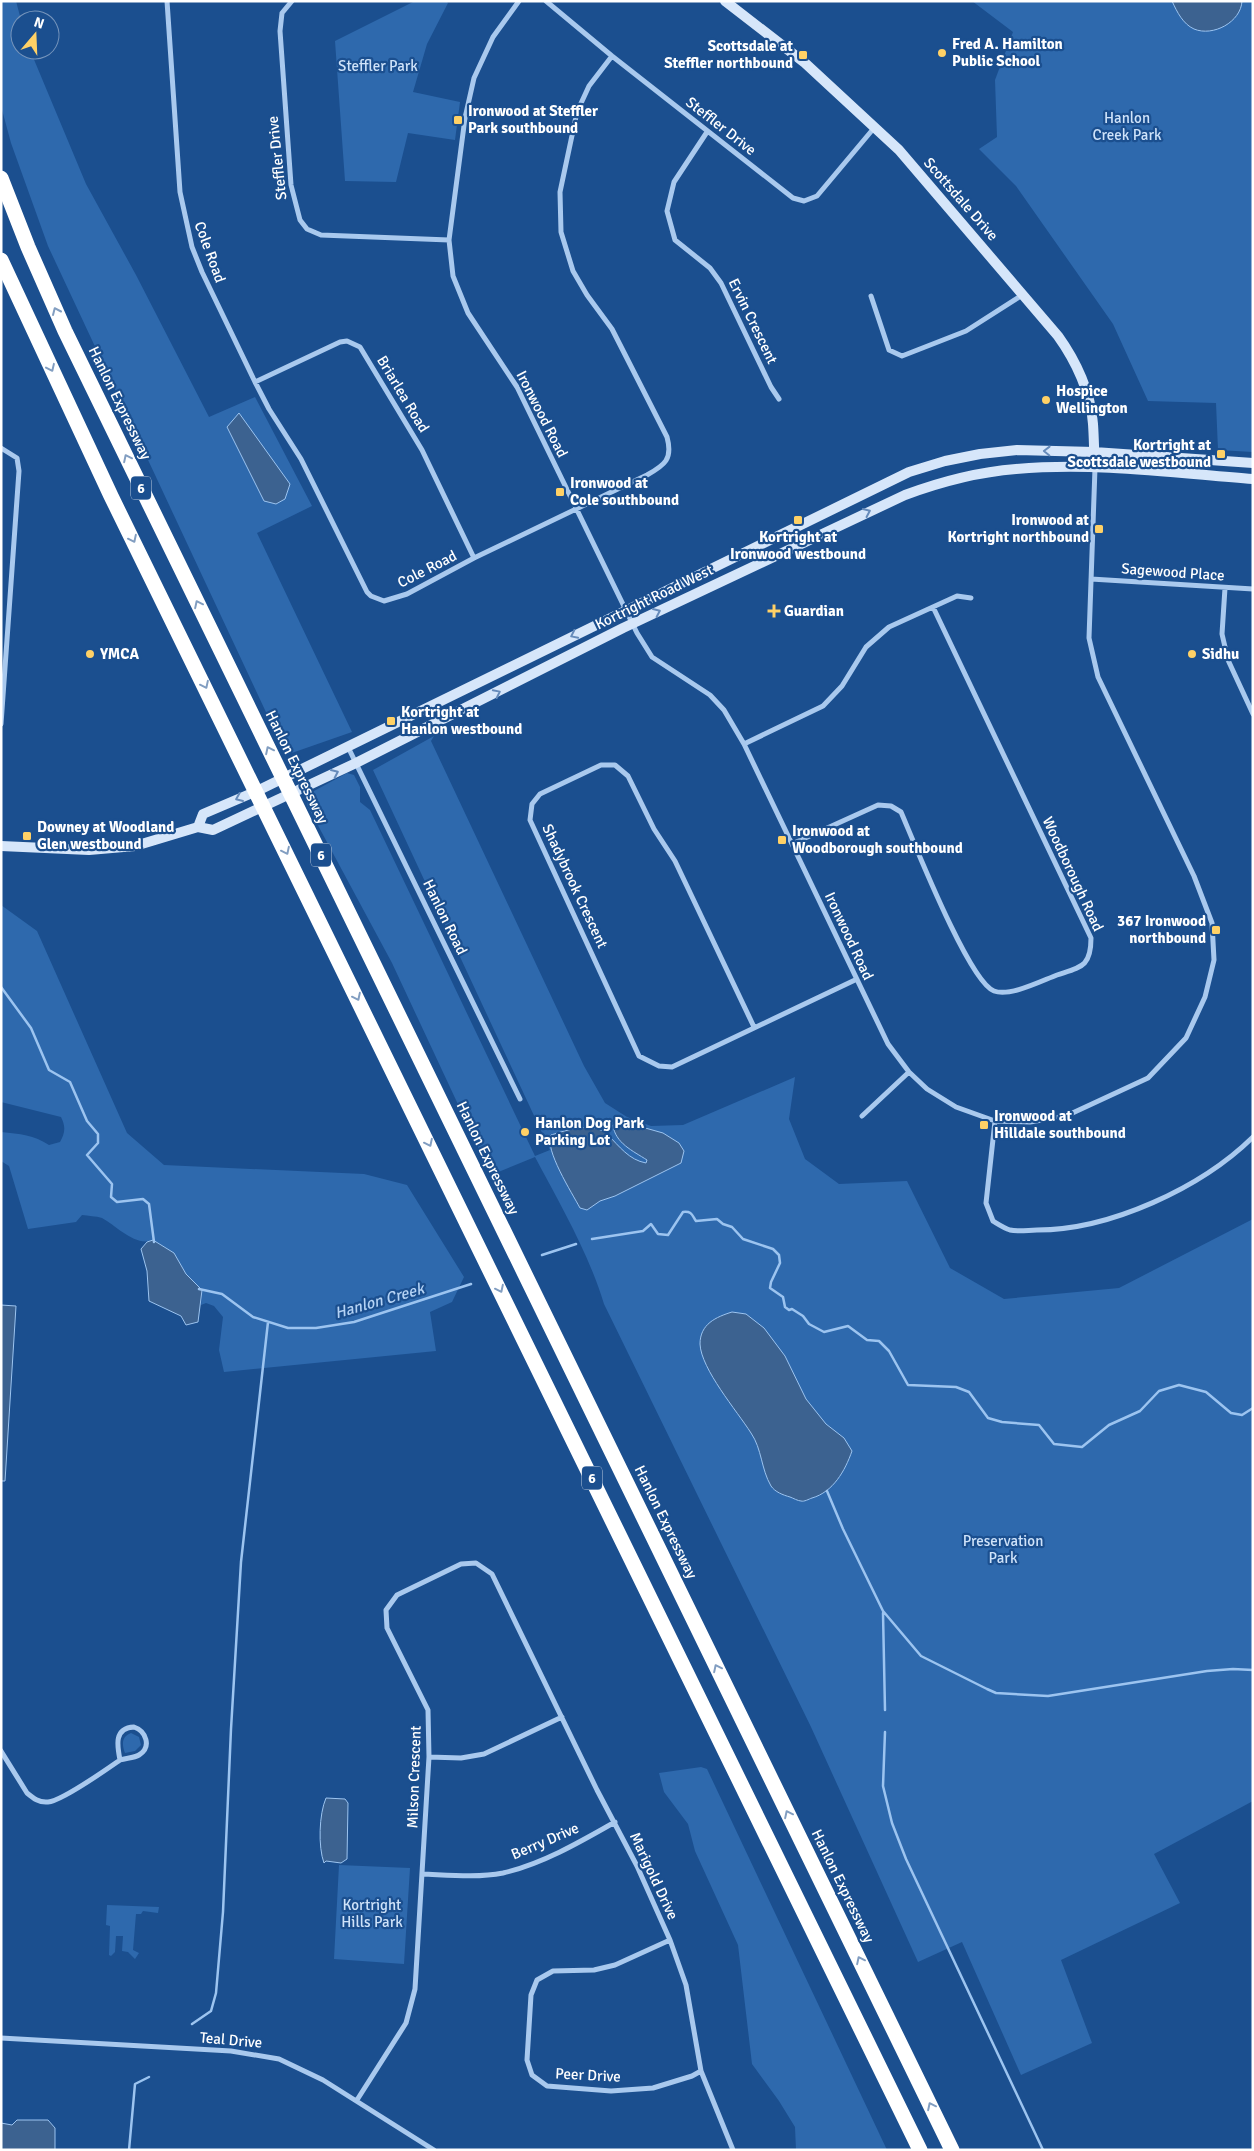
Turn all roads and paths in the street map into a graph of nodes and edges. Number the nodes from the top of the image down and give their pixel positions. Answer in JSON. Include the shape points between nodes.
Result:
{"nodes":[{"id":1,"x":167,"y":1,"type":"edge"},
{"id":2,"x":292,"y":1,"type":"edge"},
{"id":3,"x":519,"y":1,"type":"edge"},
{"id":4,"x":546,"y":1,"type":"edge"},
{"id":5,"x":725,"y":1,"type":"edge"},
{"id":6,"x":612,"y":56,"type":"junction"},
{"id":7,"x":874,"y":128,"type":"junction"},
{"id":8,"x":707,"y":132,"type":"junction"},
{"id":9,"x":1,"y":178,"type":"edge"},
{"id":10,"x":449,"y":240,"type":"junction"},
{"id":11,"x":1,"y":260,"type":"edge"},
{"id":12,"x":1024,"y":294,"type":"junction"},
{"id":13,"x":871,"y":296,"type":"dead end"},
{"id":14,"x":255,"y":382,"type":"junction"},
{"id":15,"x":779,"y":399,"type":"dead end"},
{"id":16,"x":1,"y":448,"type":"edge"},
{"id":17,"x":1094,"y":452,"type":"junction"},
{"id":18,"x":1253,"y":463,"type":"edge"},
{"id":19,"x":1095,"y":467,"type":"junction"},
{"id":20,"x":1253,"y":479,"type":"edge"},
{"id":21,"x":576,"y":510,"type":"junction"},
{"id":22,"x":474,"y":558,"type":"junction"},
{"id":23,"x":1091,"y":578,"type":"junction"},
{"id":24,"x":1225,"y":588,"type":"junction"},
{"id":25,"x":1253,"y":589,"type":"edge"},
{"id":26,"x":972,"y":598,"type":"dead end"},
{"id":27,"x":932,"y":607,"type":"junction"},
{"id":28,"x":626,"y":610,"type":"junction"},
{"id":29,"x":633,"y":624,"type":"junction"},
{"id":30,"x":3,"y":660,"type":"edge"},
{"id":31,"x":1253,"y":714,"type":"edge"},
{"id":32,"x":1,"y":724,"type":"edge"},
{"id":33,"x":744,"y":744,"type":"junction"},
{"id":34,"x":348,"y":747,"type":"junction"},
{"id":35,"x":356,"y":763,"type":"junction"},
{"id":36,"x":283,"y":777,"type":"junction"},
{"id":37,"x":257,"y":791,"type":"junction"},
{"id":38,"x":291,"y":793,"type":"junction"},
{"id":39,"x":265,"y":807,"type":"junction"},
{"id":40,"x":198,"y":827,"type":"junction"},
{"id":41,"x":792,"y":844,"type":"junction"},
{"id":42,"x":1,"y":846,"type":"edge"},
{"id":43,"x":855,"y":980,"type":"junction"},
{"id":44,"x":754,"y":1027,"type":"junction"},
{"id":45,"x":909,"y":1072,"type":"junction"},
{"id":46,"x":520,"y":1099,"type":"dead end"},
{"id":47,"x":862,"y":1116,"type":"dead end"},
{"id":48,"x":995,"y":1121,"type":"junction"},
{"id":49,"x":1253,"y":1137,"type":"edge"},
{"id":50,"x":562,"y":1717,"type":"junction"},
{"id":51,"x":1,"y":1751,"type":"edge"},
{"id":52,"x":429,"y":1757,"type":"junction"},
{"id":53,"x":120,"y":1760,"type":"junction"},
{"id":54,"x":615,"y":1822,"type":"junction"},
{"id":55,"x":422,"y":1874,"type":"junction"},
{"id":56,"x":670,"y":1940,"type":"junction"},
{"id":57,"x":1,"y":2038,"type":"edge"},
{"id":58,"x":701,"y":2071,"type":"junction"},
{"id":59,"x":357,"y":2100,"type":"junction"},
{"id":60,"x":434,"y":2150,"type":"edge"},
{"id":61,"x":733,"y":2150,"type":"edge"},
{"id":62,"x":920,"y":2150,"type":"edge"},
{"id":63,"x":952,"y":2150,"type":"edge"}],
"edges":[{"from":1,"to":14,"type":"street","name":"Cole Road","via":[[177,157],[186,223],[202,272]]},
{"from":2,"to":10,"type":"street","name":"Steffler Drive","via":[[282,13],[280,31],[291,185],[303,225],[321,235]]},
{"from":3,"to":10,"type":"street","name":"Ironwood Road","via":[[493,36],[474,78],[465,118]]},
{"from":4,"to":6,"type":"street","name":"Steffler Drive"},
{"from":5,"to":7,"type":"street","name":"Scottsdale Drive","via":[[805,63]]},
{"from":6,"to":8,"type":"street","name":"Steffler Drive"},
{"from":6,"to":21,"type":"street","name":"Cole Road","via":[[589,86],[578,112],[560,192],[561,232],[573,271],[612,329],[670,447],[666,462],[659,468]]},
{"from":7,"to":8,"type":"street","name":"Steffler Drive","via":[[817,196],[804,201],[793,198]]},
{"from":7,"to":12,"type":"street","name":"Scottsdale Drive","via":[[899,150]]},
{"from":8,"to":15,"type":"street","name":"Ervin Crescent","via":[[674,182],[667,211],[675,240],[722,282]]},
{"from":36,"to":9,"type":"highway","name":"Hanlon Expressway","number":"6","one_way":true,"via":[[65,330]]},
{"from":10,"to":21,"type":"street","name":"Ironwood Road","via":[[453,276],[468,313],[516,387]]},
{"from":11,"to":37,"type":"highway","number":"6","one_way":true,"via":[[111,496]]},
{"from":12,"to":13,"type":"street","via":[[966,331],[902,356],[889,350]]},
{"from":12,"to":17,"type":"street","name":"Scottsdale Drive","via":[[1068,350],[1085,387],[1093,422]]},
{"from":14,"to":22,"type":"street","name":"Briarlea Road","via":[[340,342],[347,341],[360,347],[422,450]]},
{"from":14,"to":22,"type":"street","name":"Cole Road","via":[[301,459],[371,596],[392,600]]},
{"from":16,"to":30,"type":"street","via":[[17,458],[19,471]]},
{"from":17,"to":18,"type":"street","name":"Kortright Road West"},
{"from":17,"to":19,"type":"street","name":"Scottsdale Drive"},
{"from":17,"to":28,"type":"street","name":"Kortright Road West","one_way":true,"via":[[1017,450],[945,461],[909,472]]},
{"from":19,"to":20,"type":"street","name":"Kortright Road West"},
{"from":19,"to":23,"type":"street","name":"Ironwood Road"},
{"from":29,"to":19,"type":"street","name":"Kortright Road West","one_way":true,"via":[[896,499],[931,486],[1015,469]]},
{"from":21,"to":22,"type":"street","name":"Cole Road"},
{"from":21,"to":28,"type":"street","name":"Ironwood Road"},
{"from":23,"to":24,"type":"street","name":"Sagewood Place"},
{"from":23,"to":48,"type":"street","name":"Ironwood Road","via":[[1089,638],[1098,677],[1194,876],[1212,923],[1214,960],[1205,998],[1186,1038],[1148,1078],[1066,1116],[1030,1122]]},
{"from":24,"to":25,"type":"street","name":"Sagewood Place"},
{"from":24,"to":31,"type":"street","via":[[1222,634],[1228,660]]},
{"from":26,"to":27,"type":"street","via":[[957,596]]},
{"from":27,"to":33,"type":"street","via":[[889,627],[866,647],[842,686],[822,706]]},
{"from":27,"to":41,"type":"street","name":"Woodborough Road","via":[[1091,938],[1091,954],[1082,966],[1011,992],[994,991],[982,981],[948,922],[901,812],[891,806],[878,805]]},
{"from":28,"to":29,"type":"street","name":"Ironwood Road"},
{"from":28,"to":34,"type":"street","name":"Kortright Road West","one_way":true},
{"from":29,"to":33,"type":"street","name":"Ironwood Road","via":[[652,657],[710,695],[724,710]]},
{"from":35,"to":29,"type":"street","name":"Kortright Road West","one_way":true},
{"from":30,"to":32,"type":"street"},
{"from":33,"to":41,"type":"street","name":"Ironwood Road"},
{"from":34,"to":35,"type":"street","name":"Hanlon Road"},
{"from":34,"to":36,"type":"street","name":"Kortright Road West"},
{"from":38,"to":35,"type":"street","name":"Kortright Road West","one_way":true},
{"from":35,"to":46,"type":"street","name":"Hanlon Road"},
{"from":36,"to":37,"type":"street","name":"Kortright Road West"},
{"from":36,"to":38,"type":"highway","name":"Hanlon Expressway","number":"6"},
{"from":37,"to":39,"type":"highway","number":"6"},
{"from":37,"to":40,"type":"street","name":"Kortright Road West","one_way":true,"via":[[203,814]]},
{"from":38,"to":39,"type":"street","name":"Kortright Road West"},
{"from":63,"to":38,"type":"highway","name":"Hanlon Expressway","number":"6","one_way":true},
{"from":39,"to":40,"type":"street","name":"Kortright Road West","via":[[214,830]]},
{"from":39,"to":62,"type":"highway","number":"6","one_way":true},
{"from":40,"to":42,"type":"street","name":"Kortright Road West","via":[[135,846],[89,850]]},
{"from":41,"to":43,"type":"street","name":"Ironwood Road"},
{"from":43,"to":44,"type":"street","name":"Shadybrook Crescent"},
{"from":43,"to":45,"type":"street","name":"Ironwood Road","via":[[888,1044]]},
{"from":44,"to":44,"type":"street","name":"Shadybrook Crescent","via":[[675,861],[654,829],[628,776],[615,765],[601,764],[540,794],[532,804],[530,820],[640,1056],[659,1066],[672,1067]]},
{"from":45,"to":47,"type":"street"},
{"from":45,"to":48,"type":"street","name":"Ironwood Road","via":[[956,1107]]},
{"from":48,"to":49,"type":"street","via":[[986,1203],[993,1221],[1010,1230],[1060,1230],[1116,1218],[1213,1171]]},
{"from":50,"to":52,"type":"street","via":[[484,1754],[460,1758]]},
{"from":50,"to":52,"type":"street","name":"Milson Crescent","via":[[492,1574],[476,1563],[461,1564],[397,1595],[386,1610],[387,1628],[428,1710]]},
{"from":50,"to":54,"type":"street","name":"Milson Crescent"},
{"from":51,"to":53,"type":"street","via":[[27,1793],[32,1798],[47,1802]]},
{"from":52,"to":55,"type":"street","name":"Milson Crescent"},
{"from":53,"to":53,"type":"street","via":[[137,1756],[145,1750],[147,1741],[139,1729],[129,1728],[120,1732],[117,1742]]},
{"from":54,"to":55,"type":"street","name":"Berry Drive","via":[[540,1860],[502,1873],[467,1876]]},
{"from":54,"to":56,"type":"street","name":"Marigold Drive"},
{"from":55,"to":59,"type":"street","name":"Milson Crescent","via":[[412,2004],[406,2023]]},
{"from":56,"to":58,"type":"street","via":[[686,1985]]},
{"from":56,"to":58,"type":"street","name":"Peer Drive","via":[[615,1965],[594,1970],[553,1972],[538,1980],[531,1995],[527,2060],[532,2075],[546,2086],[610,2091],[653,2088]]},
{"from":57,"to":59,"type":"street","name":"Teal Drive","via":[[259,2054],[296,2065]]},
{"from":58,"to":61,"type":"street"},
{"from":59,"to":60,"type":"street","name":"Teal Drive"}]}
